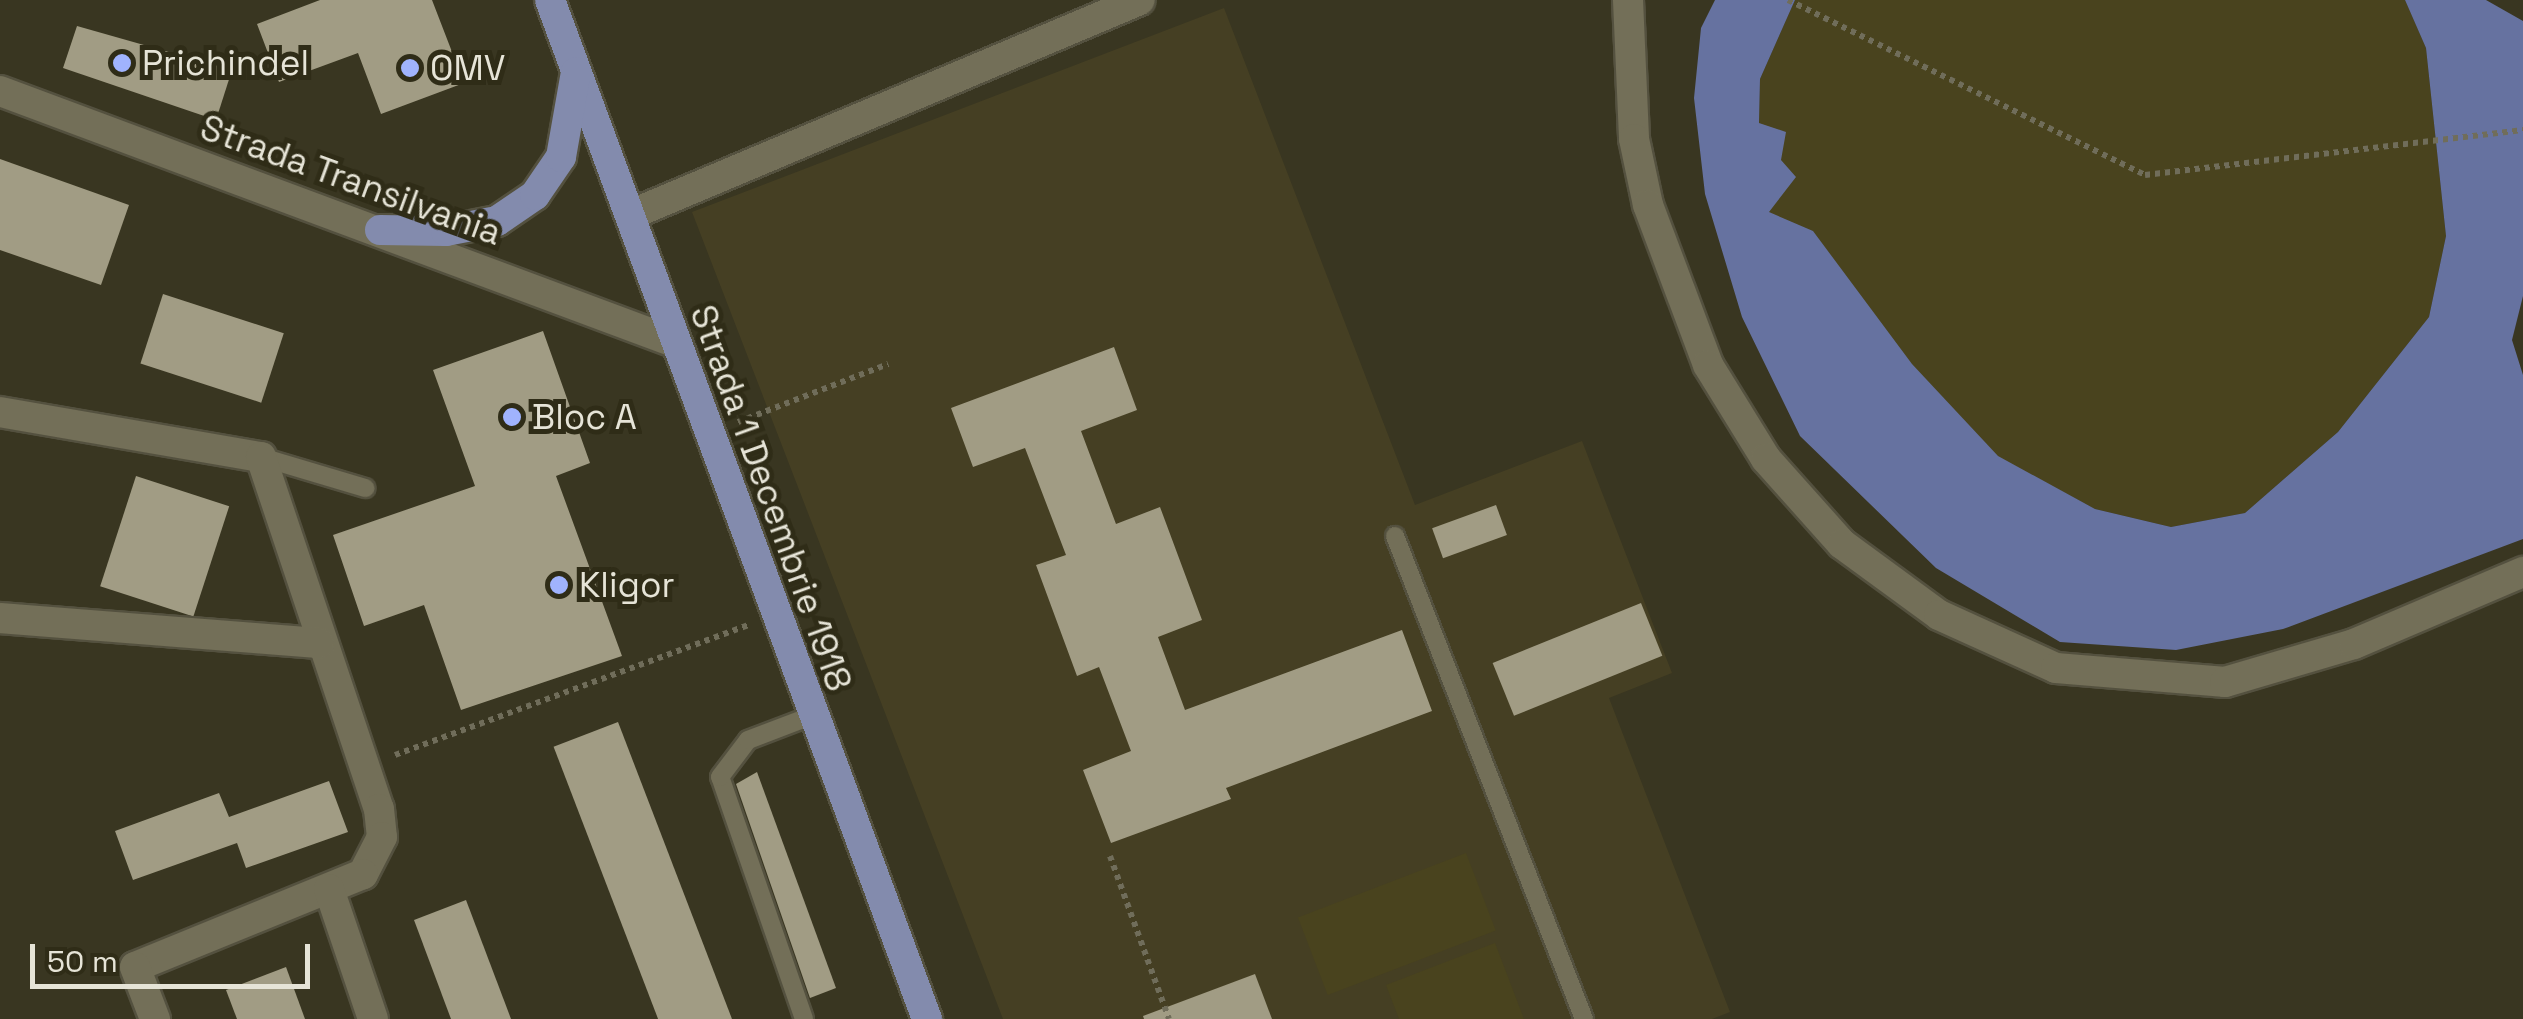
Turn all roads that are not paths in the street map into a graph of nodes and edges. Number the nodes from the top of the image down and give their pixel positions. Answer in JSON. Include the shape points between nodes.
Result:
{"nodes":[{"id":1,"x":550,"y":0,"type":"edge"},
{"id":2,"x":1140,"y":0,"type":"edge"},
{"id":3,"x":1628,"y":0,"type":"edge"},
{"id":4,"x":577,"y":69,"type":"junction"},
{"id":5,"x":0,"y":90,"type":"edge"},
{"id":6,"x":630,"y":215,"type":"junction"},
{"id":7,"x":380,"y":230,"type":"junction"},
{"id":8,"x":674,"y":342,"type":"junction"},
{"id":9,"x":0,"y":412,"type":"edge"},
{"id":10,"x":260,"y":457,"type":"junction"},
{"id":11,"x":365,"y":488,"type":"dead end"},
{"id":12,"x":1396,"y":536,"type":"dead end"},
{"id":13,"x":2523,"y":572,"type":"edge"},
{"id":14,"x":0,"y":618,"type":"edge"},
{"id":15,"x":319,"y":644,"type":"junction"},
{"id":16,"x":811,"y":716,"type":"junction"},
{"id":17,"x":329,"y":889,"type":"junction"},
{"id":18,"x":155,"y":1019,"type":"edge"},
{"id":19,"x":373,"y":1019,"type":"edge"},
{"id":20,"x":804,"y":1019,"type":"edge"},
{"id":21,"x":926,"y":1019,"type":"edge"},
{"id":22,"x":1584,"y":1019,"type":"edge"}],
"edges":[{"from":1,"to":4,"type":"main road","name":"Strada 1 Decembrie 1918"},
{"from":2,"to":6,"type":"street"},
{"from":3,"to":13,"type":"street","via":[[1634,139],[1648,205],[1708,365],[1766,459],[1842,544],[1939,614],[2056,668],[2225,682],[2354,644]]},
{"from":4,"to":6,"type":"main road","name":"Strada 1 Decembrie 1918"},
{"from":4,"to":7,"type":"main road","via":[[560,157],[535,195],[497,221]]},
{"from":5,"to":7,"type":"street","name":"Strada Transilvania"},
{"from":6,"to":8,"type":"main road","name":"Strada 1 Decembrie 1918"},
{"from":7,"to":8,"type":"street","name":"Strada Transilvania"},
{"from":8,"to":16,"type":"main road","name":"Strada 1 Decembrie 1918"},
{"from":9,"to":10,"type":"street"},
{"from":10,"to":11,"type":"lane"},
{"from":10,"to":15,"type":"street"},
{"from":12,"to":22,"type":"lane"},
{"from":14,"to":15,"type":"street"},
{"from":15,"to":17,"type":"street","via":[[366,766],[382,837],[363,874]]},
{"from":16,"to":20,"type":"lane","via":[[748,740],[720,777]]},
{"from":16,"to":21,"type":"main road","name":"Strada 1 Decembrie 1918"},
{"from":17,"to":18,"type":"street","via":[[136,967]]},
{"from":17,"to":19,"type":"street"}]}
